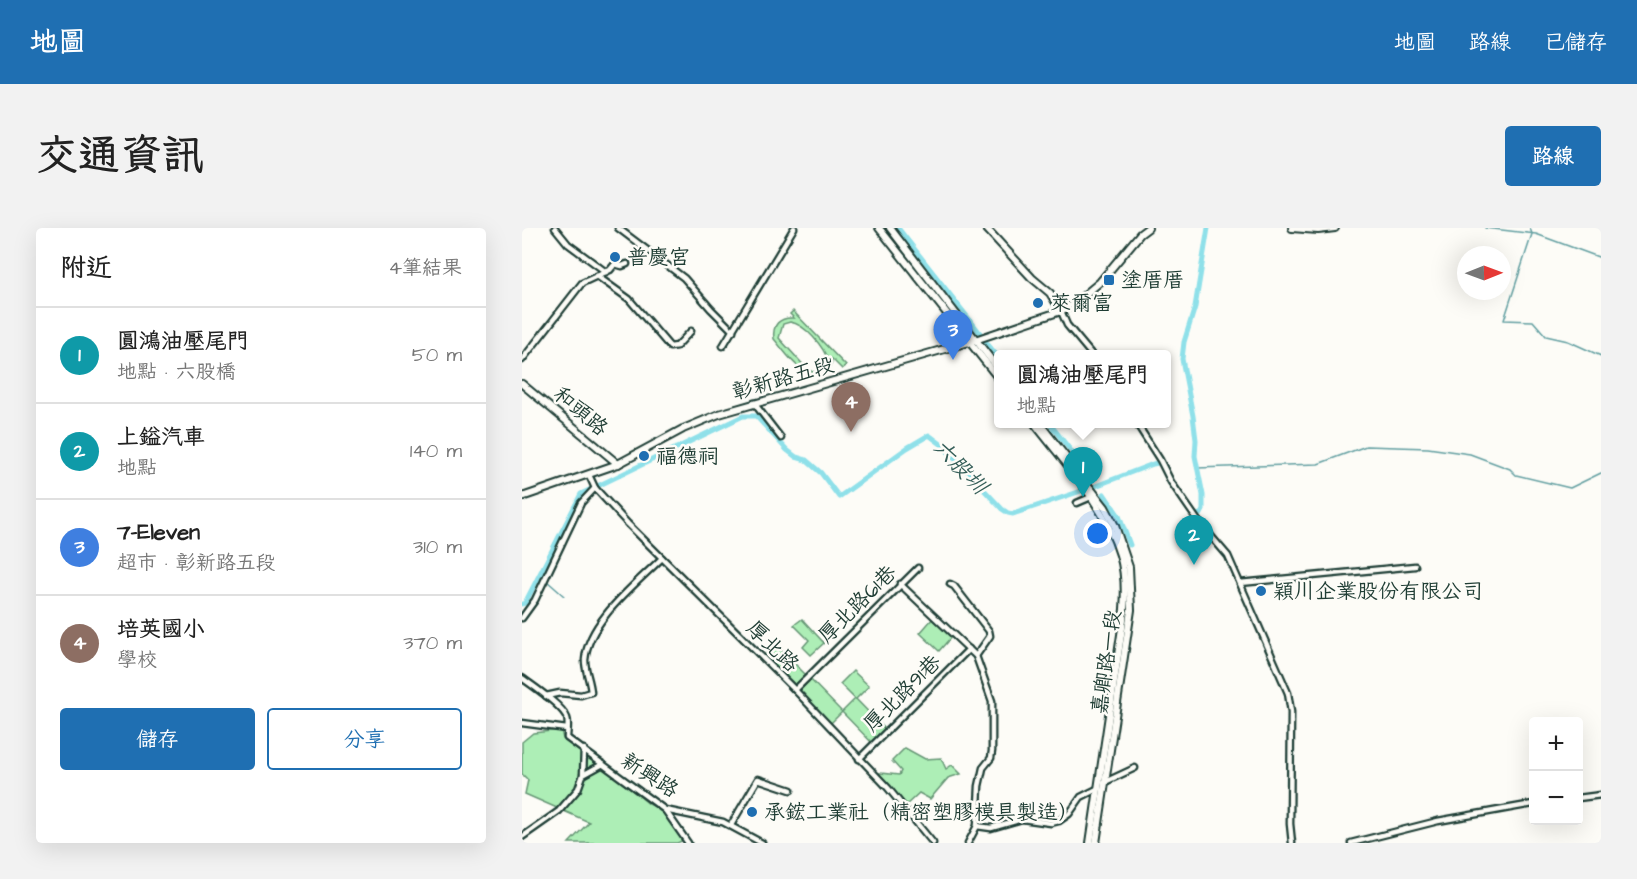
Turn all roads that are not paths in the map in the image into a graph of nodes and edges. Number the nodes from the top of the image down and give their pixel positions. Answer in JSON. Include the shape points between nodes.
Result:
{"nodes":[{"id":1,"x":555,"y":228,"type":"edge"},
{"id":2,"x":618,"y":228,"type":"edge"},
{"id":3,"x":794,"y":228,"type":"edge"},
{"id":4,"x":879,"y":228,"type":"edge"},
{"id":5,"x":890,"y":228,"type":"edge"},
{"id":6,"x":986,"y":228,"type":"edge"},
{"id":7,"x":1148,"y":228,"type":"edge"},
{"id":8,"x":1292,"y":228,"type":"edge"},
{"id":9,"x":1335,"y":228,"type":"edge"},
{"id":10,"x":627,"y":264,"type":"dead end"},
{"id":11,"x":606,"y":272,"type":"junction"},
{"id":12,"x":597,"y":276,"type":"junction"},
{"id":13,"x":1061,"y":311,"type":"junction"},
{"id":14,"x":691,"y":331,"type":"dead end"},
{"id":15,"x":733,"y":331,"type":"junction"},
{"id":16,"x":972,"y":341,"type":"junction"},
{"id":17,"x":723,"y":346,"type":"dead end"},
{"id":18,"x":1089,"y":350,"type":"edge"},
{"id":19,"x":522,"y":360,"type":"edge"},
{"id":20,"x":994,"y":365,"type":"edge"},
{"id":21,"x":994,"y":372,"type":"edge"},
{"id":22,"x":522,"y":384,"type":"edge"},
{"id":23,"x":754,"y":403,"type":"junction"},
{"id":24,"x":1039,"y":428,"type":"edge"},
{"id":25,"x":1044,"y":428,"type":"edge"},
{"id":26,"x":1140,"y":428,"type":"edge"},
{"id":27,"x":781,"y":438,"type":"dead end"},
{"id":28,"x":618,"y":464,"type":"junction"},
{"id":29,"x":589,"y":475,"type":"junction"},
{"id":30,"x":1082,"y":482,"type":"junction"},
{"id":31,"x":594,"y":488,"type":"junction"},
{"id":32,"x":1093,"y":495,"type":"junction"},
{"id":33,"x":522,"y":497,"type":"edge"},
{"id":34,"x":1077,"y":503,"type":"dead end"},
{"id":35,"x":662,"y":558,"type":"junction"},
{"id":36,"x":1415,"y":566,"type":"dead end"},
{"id":37,"x":918,"y":568,"type":"dead end"},
{"id":38,"x":1240,"y":583,"type":"junction"},
{"id":39,"x":900,"y":584,"type":"junction"},
{"id":40,"x":950,"y":584,"type":"dead end"},
{"id":41,"x":522,"y":618,"type":"edge"},
{"id":42,"x":969,"y":650,"type":"junction"},
{"id":43,"x":976,"y":656,"type":"junction"},
{"id":44,"x":522,"y":678,"type":"edge"},
{"id":45,"x":795,"y":690,"type":"junction"},
{"id":46,"x":546,"y":696,"type":"junction"},
{"id":47,"x":522,"y":723,"type":"edge"},
{"id":48,"x":567,"y":729,"type":"junction"},
{"id":49,"x":584,"y":749,"type":"junction"},
{"id":50,"x":859,"y":759,"type":"junction"},
{"id":51,"x":603,"y":764,"type":"junction"},
{"id":52,"x":1135,"y":768,"type":"dead end"},
{"id":53,"x":583,"y":775,"type":"junction"},
{"id":54,"x":1106,"y":782,"type":"junction"},
{"id":55,"x":1098,"y":788,"type":"junction"},
{"id":56,"x":791,"y":790,"type":"dead end"},
{"id":57,"x":1601,"y":795,"type":"edge"},
{"id":58,"x":1583,"y":797,"type":"edge"},
{"id":59,"x":1529,"y":805,"type":"edge"},
{"id":60,"x":665,"y":810,"type":"junction"},
{"id":61,"x":731,"y":825,"type":"junction"},
{"id":62,"x":977,"y":826,"type":"junction"},
{"id":63,"x":522,"y":837,"type":"edge"},
{"id":64,"x":688,"y":843,"type":"edge"},
{"id":65,"x":762,"y":843,"type":"edge"},
{"id":66,"x":933,"y":843,"type":"edge"},
{"id":67,"x":968,"y":843,"type":"edge"},
{"id":68,"x":1090,"y":843,"type":"edge"},
{"id":69,"x":1096,"y":843,"type":"edge"},
{"id":70,"x":1292,"y":843,"type":"edge"},
{"id":71,"x":1352,"y":843,"type":"edge"}],
"edges":[{"from":1,"to":11,"type":"street","via":[[568,244]]},
{"from":2,"to":15,"type":"street","via":[[684,278]]},
{"from":3,"to":15,"type":"street"},
{"from":4,"to":16,"type":"street"},
{"from":5,"to":16,"type":"street"},
{"from":6,"to":13,"type":"street","via":[[1050,293]]},
{"from":7,"to":13,"type":"street","name":"彰新路五段","via":[[1100,282]]},
{"from":8,"to":9,"type":"street"},
{"from":10,"to":11,"type":"street","via":[[615,264]]},
{"from":11,"to":12,"type":"street"},
{"from":12,"to":14,"type":"street","via":[[629,299],[670,347]]},
{"from":12,"to":19,"type":"street","via":[[582,283]]},
{"from":13,"to":16,"type":"street","name":"彰新路五段"},
{"from":13,"to":18,"type":"street","via":[[1067,325]]},
{"from":15,"to":17,"type":"street"},
{"from":16,"to":20,"type":"street"},
{"from":16,"to":21,"type":"street"},
{"from":16,"to":23,"type":"street","name":"彰新路五段"},
{"from":22,"to":28,"type":"street","name":"和頭路"},
{"from":23,"to":27,"type":"street"},
{"from":23,"to":28,"type":"street","name":"彰新路五段","via":[[683,429]]},
{"from":24,"to":30,"type":"street"},
{"from":25,"to":30,"type":"street"},
{"from":26,"to":38,"type":"street","via":[[1187,505],[1228,556]]},
{"from":28,"to":29,"type":"street","name":"彰新路五段"},
{"from":29,"to":31,"type":"street","name":"厚北路"},
{"from":29,"to":33,"type":"street","name":"彰新路五段"},
{"from":30,"to":32,"type":"street"},
{"from":31,"to":35,"type":"street","name":"厚北路"},
{"from":31,"to":41,"type":"street","via":[[581,503],[535,600]]},
{"from":32,"to":34,"type":"street"},
{"from":32,"to":54,"type":"street","name":"嘉卿路一段","via":[[1123,544],[1131,592]]},
{"from":32,"to":55,"type":"street","name":"嘉卿路一段","via":[[1120,555],[1125,597]]},
{"from":35,"to":45,"type":"street","name":"厚北路"},
{"from":35,"to":46,"type":"street","via":[[606,615],[589,640],[585,668],[591,692],[581,696]]},
{"from":36,"to":38,"type":"street"},
{"from":37,"to":39,"type":"street","name":"厚北路61巷"},
{"from":38,"to":70,"type":"street","via":[[1291,702]]},
{"from":39,"to":42,"type":"street"},
{"from":39,"to":45,"type":"street","name":"厚北路61巷"},
{"from":40,"to":43,"type":"street","via":[[989,631],[990,636]]},
{"from":42,"to":43,"type":"street"},
{"from":42,"to":50,"type":"street","name":"厚北路91巷"},
{"from":43,"to":62,"type":"street","via":[[993,712],[992,751],[979,786]]},
{"from":44,"to":46,"type":"street"},
{"from":45,"to":50,"type":"street","name":"厚北路"},
{"from":46,"to":48,"type":"street","via":[[565,714]]},
{"from":47,"to":48,"type":"street"},
{"from":48,"to":49,"type":"street","name":"新興路","via":[[567,738]]},
{"from":49,"to":51,"type":"street","name":"新興路"},
{"from":49,"to":53,"type":"street"},
{"from":50,"to":66,"type":"street","name":"厚北路"},
{"from":51,"to":53,"type":"street"},
{"from":51,"to":60,"type":"street","name":"新興路"},
{"from":52,"to":54,"type":"street"},
{"from":53,"to":63,"type":"street","via":[[569,801]]},
{"from":54,"to":55,"type":"street"},
{"from":54,"to":69,"type":"street","name":"嘉卿路一段"},
{"from":55,"to":62,"type":"street","via":[[1081,797],[1059,821],[1023,819],[991,828]]},
{"from":55,"to":68,"type":"street","name":"嘉卿路一段"},
{"from":56,"to":61,"type":"street","via":[[758,778]]},
{"from":57,"to":58,"type":"street"},
{"from":59,"to":71,"type":"street","via":[[1438,821]]},
{"from":60,"to":61,"type":"street","name":"新興路"},
{"from":60,"to":64,"type":"street"},
{"from":61,"to":65,"type":"street","name":"新興路"},
{"from":62,"to":67,"type":"street"}]}
